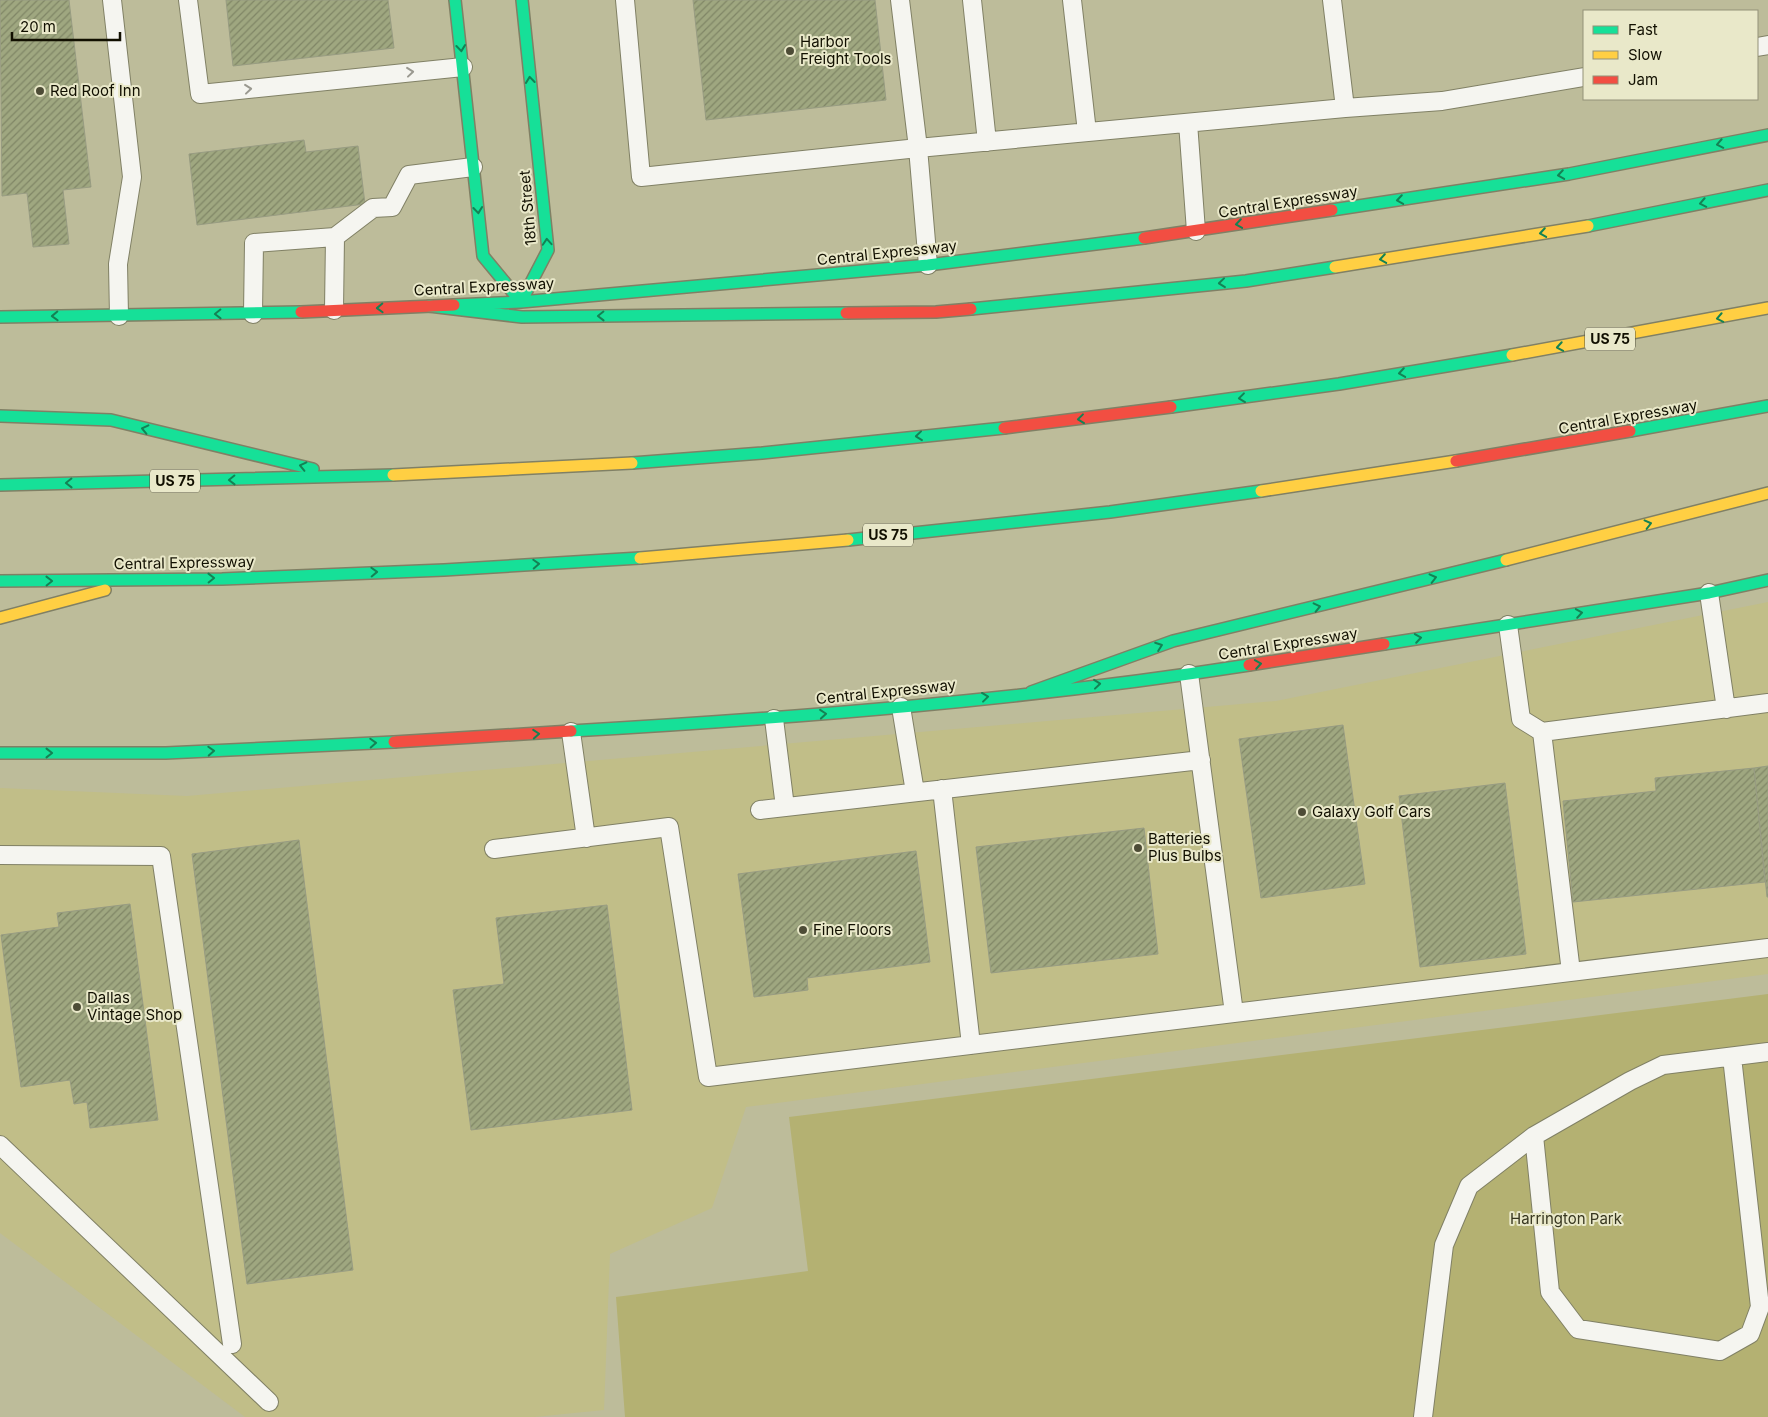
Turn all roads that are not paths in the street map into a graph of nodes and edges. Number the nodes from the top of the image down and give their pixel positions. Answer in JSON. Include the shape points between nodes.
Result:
{"nodes":[{"id":1,"x":112,"y":0,"type":"edge"},
{"id":2,"x":188,"y":0,"type":"edge"},
{"id":3,"x":455,"y":0,"type":"edge"},
{"id":4,"x":522,"y":0,"type":"edge"},
{"id":5,"x":625,"y":0,"type":"edge"},
{"id":6,"x":900,"y":0,"type":"edge"},
{"id":7,"x":972,"y":0,"type":"edge"},
{"id":8,"x":1072,"y":0,"type":"edge"},
{"id":9,"x":1332,"y":0,"type":"edge"},
{"id":10,"x":463,"y":67,"type":"junction"},
{"id":11,"x":1583,"y":77,"type":"edge"},
{"id":12,"x":1345,"y":108,"type":"junction"},
{"id":13,"x":1188,"y":123,"type":"junction"},
{"id":14,"x":1087,"y":132,"type":"junction"},
{"id":15,"x":1768,"y":135,"type":"edge"},
{"id":16,"x":987,"y":142,"type":"junction"},
{"id":17,"x":918,"y":148,"type":"junction"},
{"id":18,"x":473,"y":167,"type":"junction"},
{"id":19,"x":1768,"y":190,"type":"edge"},
{"id":20,"x":1196,"y":231,"type":"junction"},
{"id":21,"x":335,"y":237,"type":"junction"},
{"id":22,"x":928,"y":265,"type":"junction"},
{"id":23,"x":521,"y":302,"type":"junction"},
{"id":24,"x":429,"y":306,"type":"junction"},
{"id":25,"x":1768,"y":308,"type":"edge"},
{"id":26,"x":334,"y":310,"type":"junction"},
{"id":27,"x":252,"y":314,"type":"junction"},
{"id":28,"x":119,"y":316,"type":"junction"},
{"id":29,"x":0,"y":317,"type":"edge"},
{"id":30,"x":1768,"y":406,"type":"edge"},
{"id":31,"x":0,"y":416,"type":"edge"},
{"id":32,"x":350,"y":478,"type":"junction"},
{"id":33,"x":0,"y":485,"type":"edge"},
{"id":34,"x":1768,"y":493,"type":"edge"},
{"id":35,"x":146,"y":580,"type":"junction"},
{"id":36,"x":1768,"y":580,"type":"edge"},
{"id":37,"x":0,"y":581,"type":"edge"},
{"id":38,"x":1709,"y":593,"type":"junction"},
{"id":39,"x":0,"y":618,"type":"edge"},
{"id":40,"x":1508,"y":624,"type":"junction"},
{"id":41,"x":1189,"y":674,"type":"junction"},
{"id":42,"x":1031,"y":692,"type":"junction"},
{"id":43,"x":1768,"y":703,"type":"edge"},
{"id":44,"x":901,"y":707,"type":"junction"},
{"id":45,"x":1726,"y":709,"type":"junction"},
{"id":46,"x":774,"y":719,"type":"junction"},
{"id":47,"x":571,"y":732,"type":"junction"},
{"id":48,"x":1542,"y":732,"type":"junction"},
{"id":49,"x":0,"y":753,"type":"edge"},
{"id":50,"x":1201,"y":760,"type":"junction"},
{"id":51,"x":942,"y":789,"type":"junction"},
{"id":52,"x":915,"y":792,"type":"junction"},
{"id":53,"x":785,"y":807,"type":"junction"},
{"id":54,"x":760,"y":810,"type":"dead end"},
{"id":55,"x":586,"y":838,"type":"junction"},
{"id":56,"x":494,"y":849,"type":"dead end"},
{"id":57,"x":0,"y":855,"type":"edge"},
{"id":58,"x":1768,"y":948,"type":"edge"},
{"id":59,"x":1571,"y":972,"type":"junction"},
{"id":60,"x":1234,"y":1013,"type":"junction"},
{"id":61,"x":971,"y":1045,"type":"junction"},
{"id":62,"x":1768,"y":1052,"type":"edge"},
{"id":63,"x":1732,"y":1057,"type":"junction"},
{"id":64,"x":1534,"y":1136,"type":"junction"},
{"id":65,"x":0,"y":1144,"type":"edge"},
{"id":66,"x":232,"y":1344,"type":"dead end"},
{"id":67,"x":269,"y":1402,"type":"dead end"},
{"id":68,"x":1423,"y":1417,"type":"edge"}],
"edges":[{"from":1,"to":28,"type":"lane","via":[[132,177],[118,264]]},
{"from":2,"to":10,"type":"lane","one_way":true,"via":[[200,94]]},
{"from":3,"to":10,"type":"main road","one_way":true},
{"from":23,"to":4,"type":"main road","name":"18th Street","one_way":true,"via":[[548,250]]},
{"from":5,"to":17,"type":"lane","via":[[642,177]]},
{"from":6,"to":17,"type":"lane"},
{"from":7,"to":16,"type":"lane"},
{"from":8,"to":14,"type":"lane"},
{"from":9,"to":12,"type":"lane"},
{"from":10,"to":18,"type":"main road"},
{"from":11,"to":12,"type":"lane","via":[[1442,101]]},
{"from":12,"to":13,"type":"lane"},
{"from":13,"to":14,"type":"lane"},
{"from":13,"to":20,"type":"lane"},
{"from":14,"to":16,"type":"lane"},
{"from":15,"to":20,"type":"main road","name":"Central Expressway","one_way":true,"via":[[1569,174]]},
{"from":16,"to":17,"type":"lane"},
{"from":17,"to":22,"type":"lane"},
{"from":18,"to":21,"type":"lane","via":[[409,175],[392,208],[373,208]]},
{"from":18,"to":23,"type":"main road","one_way":true,"via":[[483,256]]},
{"from":19,"to":24,"type":"main road","one_way":true,"via":[[1597,224],[1246,281],[936,312],[522,317]]},
{"from":20,"to":22,"type":"main road","name":"Central Expressway"},
{"from":21,"to":26,"type":"lane"},
{"from":21,"to":27,"type":"lane","via":[[254,242]]},
{"from":22,"to":23,"type":"main road","name":"Central Expressway"},
{"from":23,"to":24,"type":"main road","name":"Central Expressway"},
{"from":24,"to":26,"type":"main road","name":"Central Expressway","one_way":true},
{"from":25,"to":32,"type":"main road","number":"US 75","one_way":true,"via":[[1450,366],[1260,396],[1066,421],[619,464]]},
{"from":26,"to":27,"type":"main road","name":"Central Expressway"},
{"from":27,"to":28,"type":"main road","name":"Central Expressway","one_way":true},
{"from":28,"to":29,"type":"main road","name":"Central Expressway","one_way":true},
{"from":35,"to":30,"type":"main road","name":"Central Expressway","number":"US 75","one_way":true,"via":[[584,560],[797,544],[1056,518],[1445,464]]},
{"from":32,"to":31,"type":"main road","one_way":true,"via":[[111,420]]},
{"from":32,"to":33,"type":"main road","number":"US 75","one_way":true},
{"from":42,"to":34,"type":"main road","one_way":true,"via":[[1173,641]]},
{"from":37,"to":35,"type":"main road","name":"Central Expressway","number":"US 75","one_way":true},
{"from":35,"to":39,"type":"main road"},
{"from":36,"to":38,"type":"main road","name":"Central Expressway"},
{"from":40,"to":38,"type":"main road","name":"Central Expressway","one_way":true},
{"from":38,"to":45,"type":"lane"},
{"from":41,"to":40,"type":"main road","name":"Central Expressway","one_way":true},
{"from":40,"to":48,"type":"lane","via":[[1521,719]]},
{"from":42,"to":41,"type":"main road","name":"Central Expressway","one_way":true},
{"from":41,"to":50,"type":"lane"},
{"from":44,"to":42,"type":"main road","name":"Central Expressway","one_way":true},
{"from":43,"to":45,"type":"lane"},
{"from":46,"to":44,"type":"main road","name":"Central Expressway","one_way":true},
{"from":44,"to":52,"type":"lane"},
{"from":45,"to":48,"type":"lane"},
{"from":46,"to":47,"type":"main road","name":"Central Expressway"},
{"from":46,"to":53,"type":"lane"},
{"from":49,"to":47,"type":"main road","name":"Central Expressway","one_way":true,"via":[[166,753]]},
{"from":47,"to":55,"type":"lane"},
{"from":48,"to":59,"type":"lane"},
{"from":50,"to":51,"type":"lane"},
{"from":50,"to":60,"type":"lane"},
{"from":51,"to":52,"type":"lane"},
{"from":51,"to":61,"type":"lane"},
{"from":52,"to":53,"type":"lane"},
{"from":53,"to":54,"type":"lane"},
{"from":55,"to":56,"type":"lane"},
{"from":55,"to":61,"type":"lane","via":[[669,827],[708,1077]]},
{"from":57,"to":66,"type":"lane","via":[[161,856]]},
{"from":58,"to":59,"type":"lane"},
{"from":59,"to":60,"type":"lane"},
{"from":60,"to":61,"type":"lane"},
{"from":62,"to":63,"type":"lane"},
{"from":63,"to":64,"type":"lane","via":[[1663,1065]]},
{"from":63,"to":64,"type":"lane","via":[[1760,1307],[1750,1334],[1720,1351],[1578,1329],[1550,1292]]},
{"from":64,"to":68,"type":"lane","via":[[1469,1186],[1444,1245]]},
{"from":65,"to":67,"type":"lane"}]}
